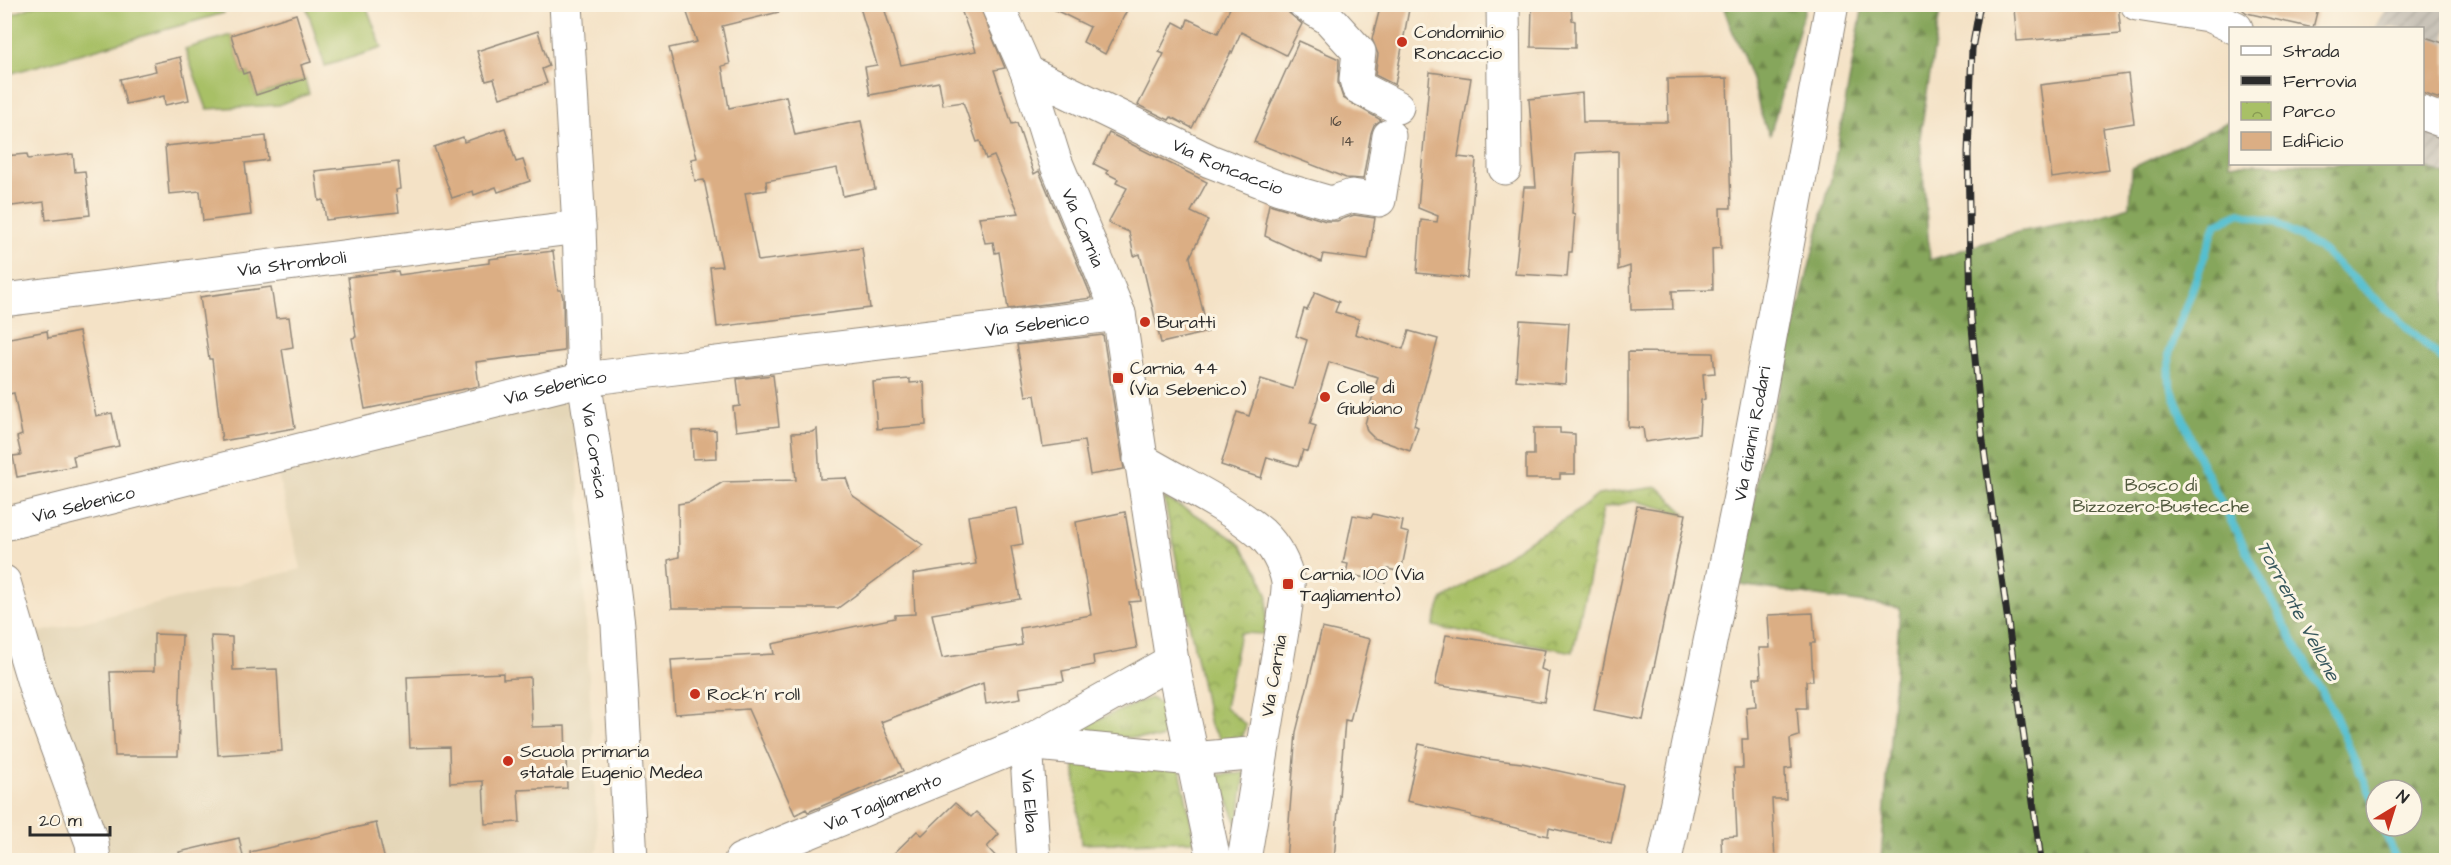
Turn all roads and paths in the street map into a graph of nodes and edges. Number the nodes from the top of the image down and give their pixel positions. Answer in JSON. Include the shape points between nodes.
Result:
{"nodes":[{"id":1,"x":566,"y":4,"type":"edge"},
{"id":2,"x":997,"y":4,"type":"edge"},
{"id":3,"x":1305,"y":4,"type":"edge"},
{"id":4,"x":1503,"y":4,"type":"edge"},
{"id":5,"x":1832,"y":4,"type":"edge"},
{"id":6,"x":2137,"y":4,"type":"edge"},
{"id":7,"x":2234,"y":27,"type":"edge"},
{"id":8,"x":1027,"y":72,"type":"junction"},
{"id":9,"x":2424,"y":114,"type":"edge"},
{"id":10,"x":2446,"y":122,"type":"edge"},
{"id":11,"x":1505,"y":168,"type":"dead end"},
{"id":12,"x":579,"y":227,"type":"junction"},
{"id":13,"x":4,"y":300,"type":"edge"},
{"id":14,"x":1119,"y":314,"type":"junction"},
{"id":15,"x":584,"y":379,"type":"junction"},
{"id":16,"x":1140,"y":459,"type":"junction"},
{"id":17,"x":4,"y":524,"type":"edge"},
{"id":18,"x":4,"y":582,"type":"edge"},
{"id":19,"x":1172,"y":661,"type":"junction"},
{"id":20,"x":1026,"y":743,"type":"junction"},
{"id":21,"x":1261,"y":753,"type":"junction"},
{"id":22,"x":1192,"y":759,"type":"junction"},
{"id":23,"x":794,"y":850,"type":"edge"},
{"id":24,"x":94,"y":861,"type":"edge"},
{"id":25,"x":631,"y":861,"type":"edge"},
{"id":26,"x":741,"y":861,"type":"edge"},
{"id":27,"x":1034,"y":861,"type":"edge"},
{"id":28,"x":1214,"y":861,"type":"edge"},
{"id":29,"x":1244,"y":861,"type":"edge"},
{"id":30,"x":1665,"y":861,"type":"edge"}],
"edges":[{"from":1,"to":12,"type":"street","name":"Via Corsica"},
{"from":2,"to":8,"type":"street","name":"Via Carnia"},
{"from":3,"to":8,"type":"street","name":"Via Roncaccio","via":[[1328,18],[1359,52],[1358,87],[1393,122],[1379,200],[1352,196],[1331,203],[1279,188],[1210,161]]},
{"from":4,"to":11,"type":"street"},
{"from":5,"to":30,"type":"street","name":"Via Gianni Rodari","via":[[1743,482]]},
{"from":6,"to":7,"type":"street","via":[[2208,15]]},
{"from":8,"to":14,"type":"street","name":"Via Carnia","via":[[1054,158]]},
{"from":9,"to":10,"type":"street"},
{"from":12,"to":13,"type":"street","name":"Via Stromboli"},
{"from":12,"to":15,"type":"street","name":"Via Corsica"},
{"from":14,"to":15,"type":"street","name":"Via Sebenico"},
{"from":14,"to":16,"type":"street","name":"Via Carnia"},
{"from":15,"to":17,"type":"street","name":"Via Sebenico"},
{"from":15,"to":25,"type":"street","name":"Via Corsica","via":[[618,625]]},
{"from":16,"to":19,"type":"street","name":"Via Carnia"},
{"from":16,"to":21,"type":"street","name":"Via Carnia","via":[[1263,535],[1285,570],[1288,584],[1284,619]]},
{"from":18,"to":24,"type":"street","via":[[37,693],[92,843]]},
{"from":19,"to":20,"type":"street","name":"Via Tagliamento"},
{"from":19,"to":22,"type":"street","name":"Via Carnia"},
{"from":20,"to":22,"type":"street","name":"Via Tagliamento"},
{"from":20,"to":23,"type":"street","name":"Via Tagliamento"},
{"from":20,"to":27,"type":"street","name":"Via Elba"},
{"from":21,"to":22,"type":"street"},
{"from":21,"to":29,"type":"street","name":"Via Carnia"},
{"from":22,"to":28,"type":"street","name":"Via Carnia"},
{"from":23,"to":26,"type":"street","name":"Via Tagliamento"}]}
